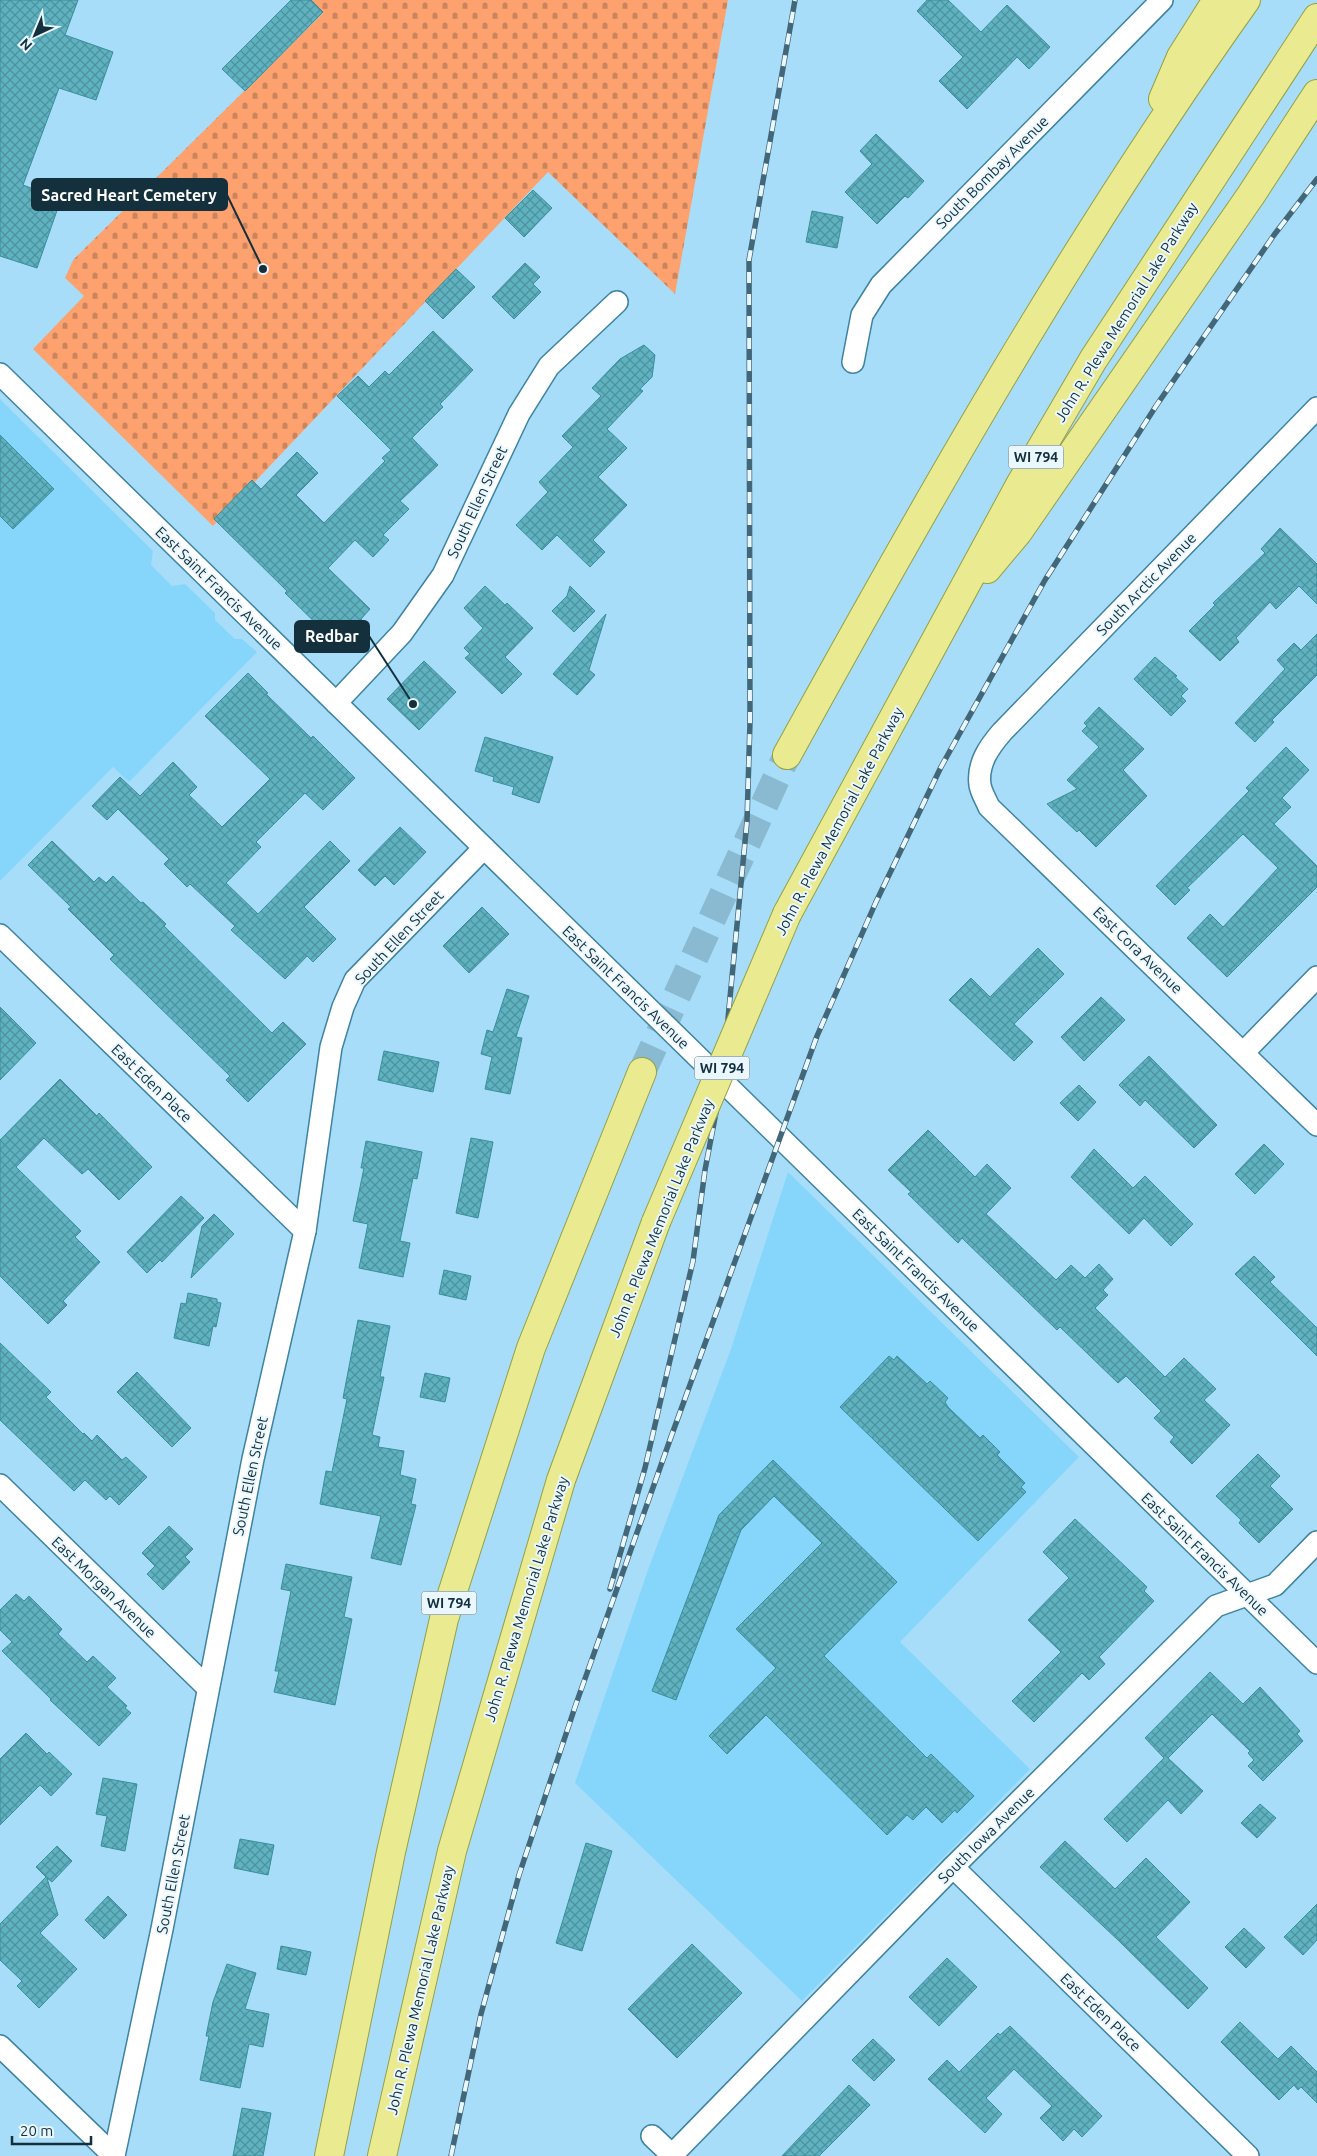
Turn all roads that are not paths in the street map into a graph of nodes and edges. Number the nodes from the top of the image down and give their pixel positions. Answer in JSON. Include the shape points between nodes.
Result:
{"nodes":[{"id":1,"x":1162,"y":0,"type":"edge"},
{"id":2,"x":1217,"y":0,"type":"edge"},
{"id":3,"x":1246,"y":0,"type":"edge"},
{"id":4,"x":1317,"y":18,"type":"edge"},
{"id":5,"x":1317,"y":94,"type":"edge"},
{"id":6,"x":1136,"y":161,"type":"junction"},
{"id":7,"x":617,"y":302,"type":"dead end"},
{"id":8,"x":853,"y":362,"type":"dead end"},
{"id":9,"x":0,"y":374,"type":"edge"},
{"id":10,"x":1317,"y":408,"type":"edge"},
{"id":11,"x":947,"y":616,"type":"junction"},
{"id":12,"x":336,"y":703,"type":"junction"},
{"id":13,"x":787,"y":755,"type":"tunnel mouth"},
{"id":14,"x":982,"y":764,"type":"joint"},
{"id":15,"x":484,"y":848,"type":"junction"},
{"id":16,"x":0,"y":935,"type":"edge"},
{"id":17,"x":1317,"y":977,"type":"edge"},
{"id":18,"x":1243,"y":1053,"type":"junction"},
{"id":19,"x":642,"y":1072,"type":"tunnel mouth"},
{"id":20,"x":1317,"y":1125,"type":"edge"},
{"id":21,"x":305,"y":1231,"type":"junction"},
{"id":22,"x":0,"y":1485,"type":"edge"},
{"id":23,"x":1317,"y":1542,"type":"edge"},
{"id":24,"x":1247,"y":1594,"type":"junction"},
{"id":25,"x":1317,"y":1664,"type":"edge"},
{"id":26,"x":208,"y":1688,"type":"junction"},
{"id":27,"x":954,"y":1867,"type":"junction"},
{"id":28,"x":0,"y":2046,"type":"edge"},
{"id":29,"x":652,"y":2136,"type":"dead end"},
{"id":30,"x":673,"y":2155,"type":"edge"},
{"id":31,"x":114,"y":2156,"type":"edge"},
{"id":32,"x":329,"y":2156,"type":"edge"},
{"id":33,"x":382,"y":2156,"type":"edge"},
{"id":34,"x":1248,"y":2156,"type":"edge"}],
"edges":[{"from":1,"to":8,"type":"street","name":"South Bombay Avenue","via":[[880,285],[862,316]]},
{"from":2,"to":6,"type":"main road","via":[[1181,57]]},
{"from":3,"to":6,"type":"main road"},
{"from":4,"to":11,"type":"main road","name":"John R. Plewa Memorial Lake Parkway","number":"WI 794","via":[[1093,360]]},
{"from":5,"to":11,"type":"main road","via":[[1018,532]]},
{"from":6,"to":13,"type":"main road","via":[[1082,245],[882,581]]},
{"from":7,"to":12,"type":"street","name":"South Ellen Street","via":[[549,366],[519,414],[442,575],[402,632]]},
{"from":9,"to":12,"type":"street","name":"East Saint Francis Avenue"},
{"from":10,"to":14,"type":"street","name":"South Arctic Avenue","via":[[1002,732]]},
{"from":11,"to":33,"type":"main road","name":"John R. Plewa Memorial Lake Parkway","number":"WI 794","bridge":true,"via":[[787,914],[656,1222],[561,1480],[452,1851]]},
{"from":12,"to":15,"type":"street","name":"East Saint Francis Avenue"},
{"from":14,"to":18,"type":"street","name":"East Cora Avenue","via":[[980,785],[989,807]]},
{"from":15,"to":21,"type":"street","name":"South Ellen Street","via":[[355,980],[343,1007],[332,1047]]},
{"from":15,"to":24,"type":"street","name":"East Saint Francis Avenue"},
{"from":16,"to":21,"type":"street","name":"East Eden Place"},
{"from":17,"to":18,"type":"street"},
{"from":18,"to":20,"type":"street","name":"East Cora Avenue"},
{"from":19,"to":32,"type":"main road","number":"WI 794","via":[[531,1348],[444,1619],[391,1852]]},
{"from":21,"to":26,"type":"street","name":"South Ellen Street","via":[[253,1459]]},
{"from":22,"to":26,"type":"street","name":"East Morgan Avenue"},
{"from":23,"to":24,"type":"street","name":"South Iowa Avenue","via":[[1275,1585]]},
{"from":24,"to":25,"type":"street","name":"East Saint Francis Avenue"},
{"from":24,"to":27,"type":"street","name":"South Iowa Avenue","via":[[1216,1606]]},
{"from":26,"to":31,"type":"street","name":"South Ellen Street","via":[[162,1930]]},
{"from":27,"to":30,"type":"street","name":"South Iowa Avenue"},
{"from":27,"to":34,"type":"street","name":"East Eden Place"},
{"from":28,"to":31,"type":"street"},
{"from":29,"to":30,"type":"street"}]}
